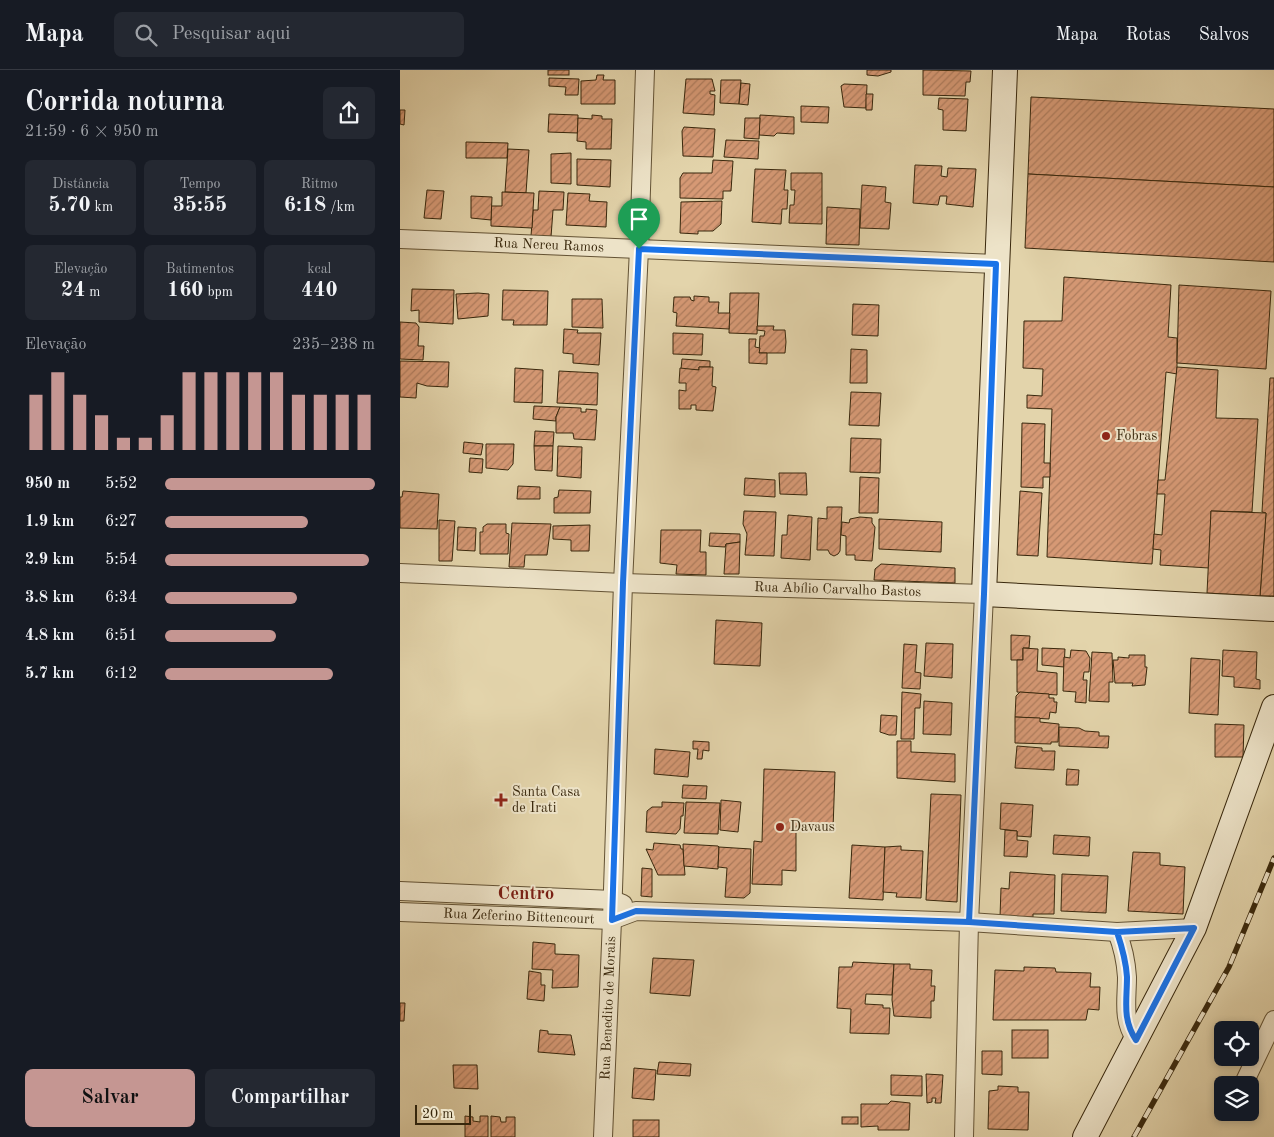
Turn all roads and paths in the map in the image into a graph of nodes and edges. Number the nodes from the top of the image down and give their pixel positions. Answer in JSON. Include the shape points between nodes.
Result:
{"nodes":[{"id":1,"x":645,"y":70,"type":"edge"},
{"id":2,"x":1005,"y":70,"type":"edge"},
{"id":3,"x":400,"y":239,"type":"edge"},
{"id":4,"x":639,"y":249,"type":"junction"},
{"id":5,"x":996,"y":264,"type":"junction"},
{"id":6,"x":400,"y":573,"type":"edge"},
{"id":7,"x":623,"y":583,"type":"junction"},
{"id":8,"x":984,"y":594,"type":"junction"},
{"id":9,"x":1274,"y":609,"type":"edge"},
{"id":10,"x":1274,"y":707,"type":"edge"},
{"id":11,"x":400,"y":891,"type":"edge"},
{"id":12,"x":613,"y":900,"type":"junction"},
{"id":13,"x":636,"y":911,"type":"junction"},
{"id":14,"x":400,"y":912,"type":"edge"},
{"id":15,"x":612,"y":920,"type":"junction"},
{"id":16,"x":969,"y":922,"type":"junction"},
{"id":17,"x":1194,"y":928,"type":"junction"},
{"id":18,"x":1117,"y":932,"type":"junction"},
{"id":19,"x":1274,"y":1020,"type":"edge"},
{"id":20,"x":1136,"y":1040,"type":"junction"},
{"id":21,"x":1247,"y":1076,"type":"edge"},
{"id":22,"x":603,"y":1137,"type":"edge"},
{"id":23,"x":964,"y":1137,"type":"edge"},
{"id":24,"x":1085,"y":1137,"type":"edge"}],
"edges":[{"from":1,"to":4,"type":"street","name":"Rua Benedito de Morais"},
{"from":2,"to":5,"type":"main road"},
{"from":3,"to":4,"type":"street","name":"Rua Nereu Ramos"},
{"from":4,"to":5,"type":"street","name":"Rua Nereu Ramos"},
{"from":4,"to":7,"type":"street","name":"Rua Benedito de Morais"},
{"from":5,"to":8,"type":"main road"},
{"from":6,"to":7,"type":"street","name":"Rua Abílio Carvalho Bastos"},
{"from":7,"to":8,"type":"street","name":"Rua Abílio Carvalho Bastos"},
{"from":7,"to":12,"type":"street","name":"Rua Benedito de Morais"},
{"from":8,"to":9,"type":"main road","name":"Rua Abílio Carvalho Bastos"},
{"from":8,"to":16,"type":"street"},
{"from":10,"to":17,"type":"main road"},
{"from":11,"to":12,"type":"street","name":"Rua Zeferino Bittencourt"},
{"from":12,"to":13,"type":"street","name":"Rua Zeferino Bittencourt"},
{"from":12,"to":15,"type":"street","name":"Rua Benedito de Morais"},
{"from":13,"to":15,"type":"street","name":"Rua Zeferino Bittencourt"},
{"from":13,"to":16,"type":"street","name":"Rua Zeferino Bittencourt"},
{"from":14,"to":15,"type":"street","name":"Rua Zeferino Bittencourt"},
{"from":15,"to":22,"type":"street","name":"Rua Benedito de Morais"},
{"from":16,"to":18,"type":"street","name":"Rua Zeferino Bittencourt"},
{"from":16,"to":23,"type":"street"},
{"from":17,"to":18,"type":"street","name":"Rua Zeferino Bittencourt"},
{"from":17,"to":20,"type":"main road"},
{"from":18,"to":20,"type":"street","via":[[1125,955],[1128,1029]]},
{"from":19,"to":21,"type":"street"},
{"from":20,"to":24,"type":"main road"}]}
